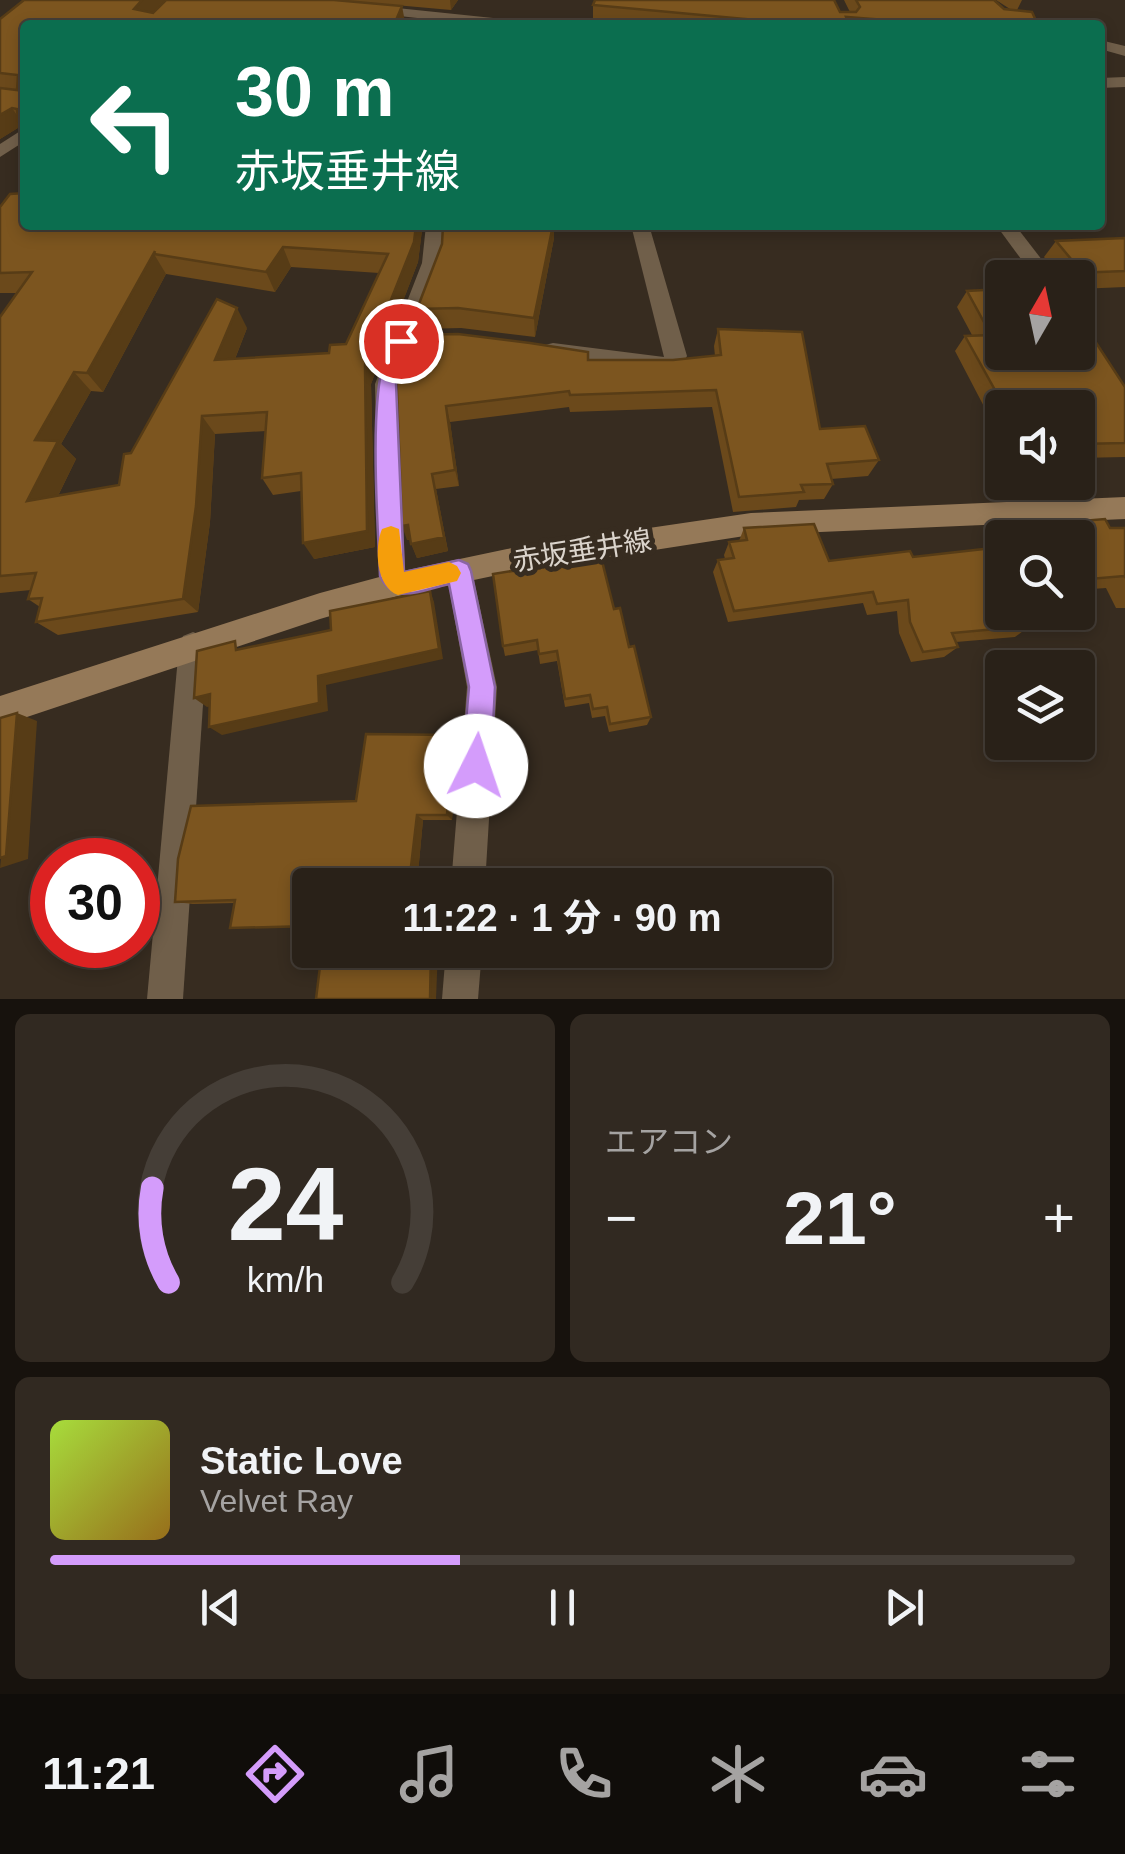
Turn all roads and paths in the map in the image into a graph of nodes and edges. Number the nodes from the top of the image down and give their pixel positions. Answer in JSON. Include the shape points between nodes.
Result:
{"nodes":[{"id":1,"x":433,"y":0,"type":"edge"},
{"id":2,"x":346,"y":8,"type":"edge"},
{"id":3,"x":421,"y":20,"type":"edge"},
{"id":4,"x":20,"y":137,"type":"edge"},
{"id":5,"x":0,"y":152,"type":"edge"},
{"id":6,"x":435,"y":230,"type":"edge"},
{"id":7,"x":641,"y":230,"type":"edge"},
{"id":8,"x":1009,"y":230,"type":"edge"},
{"id":9,"x":1032,"y":260,"type":"edge"},
{"id":10,"x":537,"y":350,"type":"edge"},
{"id":11,"x":1125,"y":508,"type":"edge"},
{"id":12,"x":459,"y":571,"type":"junction"},
{"id":13,"x":398,"y":584,"type":"junction"},
{"id":14,"x":193,"y":646,"type":"junction"},
{"id":15,"x":0,"y":711,"type":"edge"},
{"id":16,"x":469,"y":868,"type":"edge"},
{"id":17,"x":463,"y":968,"type":"edge"},
{"id":18,"x":164,"y":999,"type":"edge"},
{"id":19,"x":460,"y":999,"type":"edge"}],
"edges":[{"from":1,"to":3,"type":"street"},
{"from":2,"to":3,"type":"street"},
{"from":4,"to":5,"type":"street"},
{"from":6,"to":13,"type":"street","via":[[411,341],[386,384],[392,576]]},
{"from":7,"to":10,"type":"street","via":[[676,356],[670,366]]},
{"from":8,"to":9,"type":"street"},
{"from":11,"to":12,"type":"main road","name":"赤坂垂井線","via":[[751,524]]},
{"from":12,"to":13,"type":"main road","name":"赤坂垂井線"},
{"from":12,"to":16,"type":"street","via":[[482,687]]},
{"from":13,"to":14,"type":"main road","name":"赤坂垂井線"},
{"from":14,"to":15,"type":"main road","name":"赤坂垂井線"},
{"from":14,"to":18,"type":"street"},
{"from":17,"to":19,"type":"street"}]}
